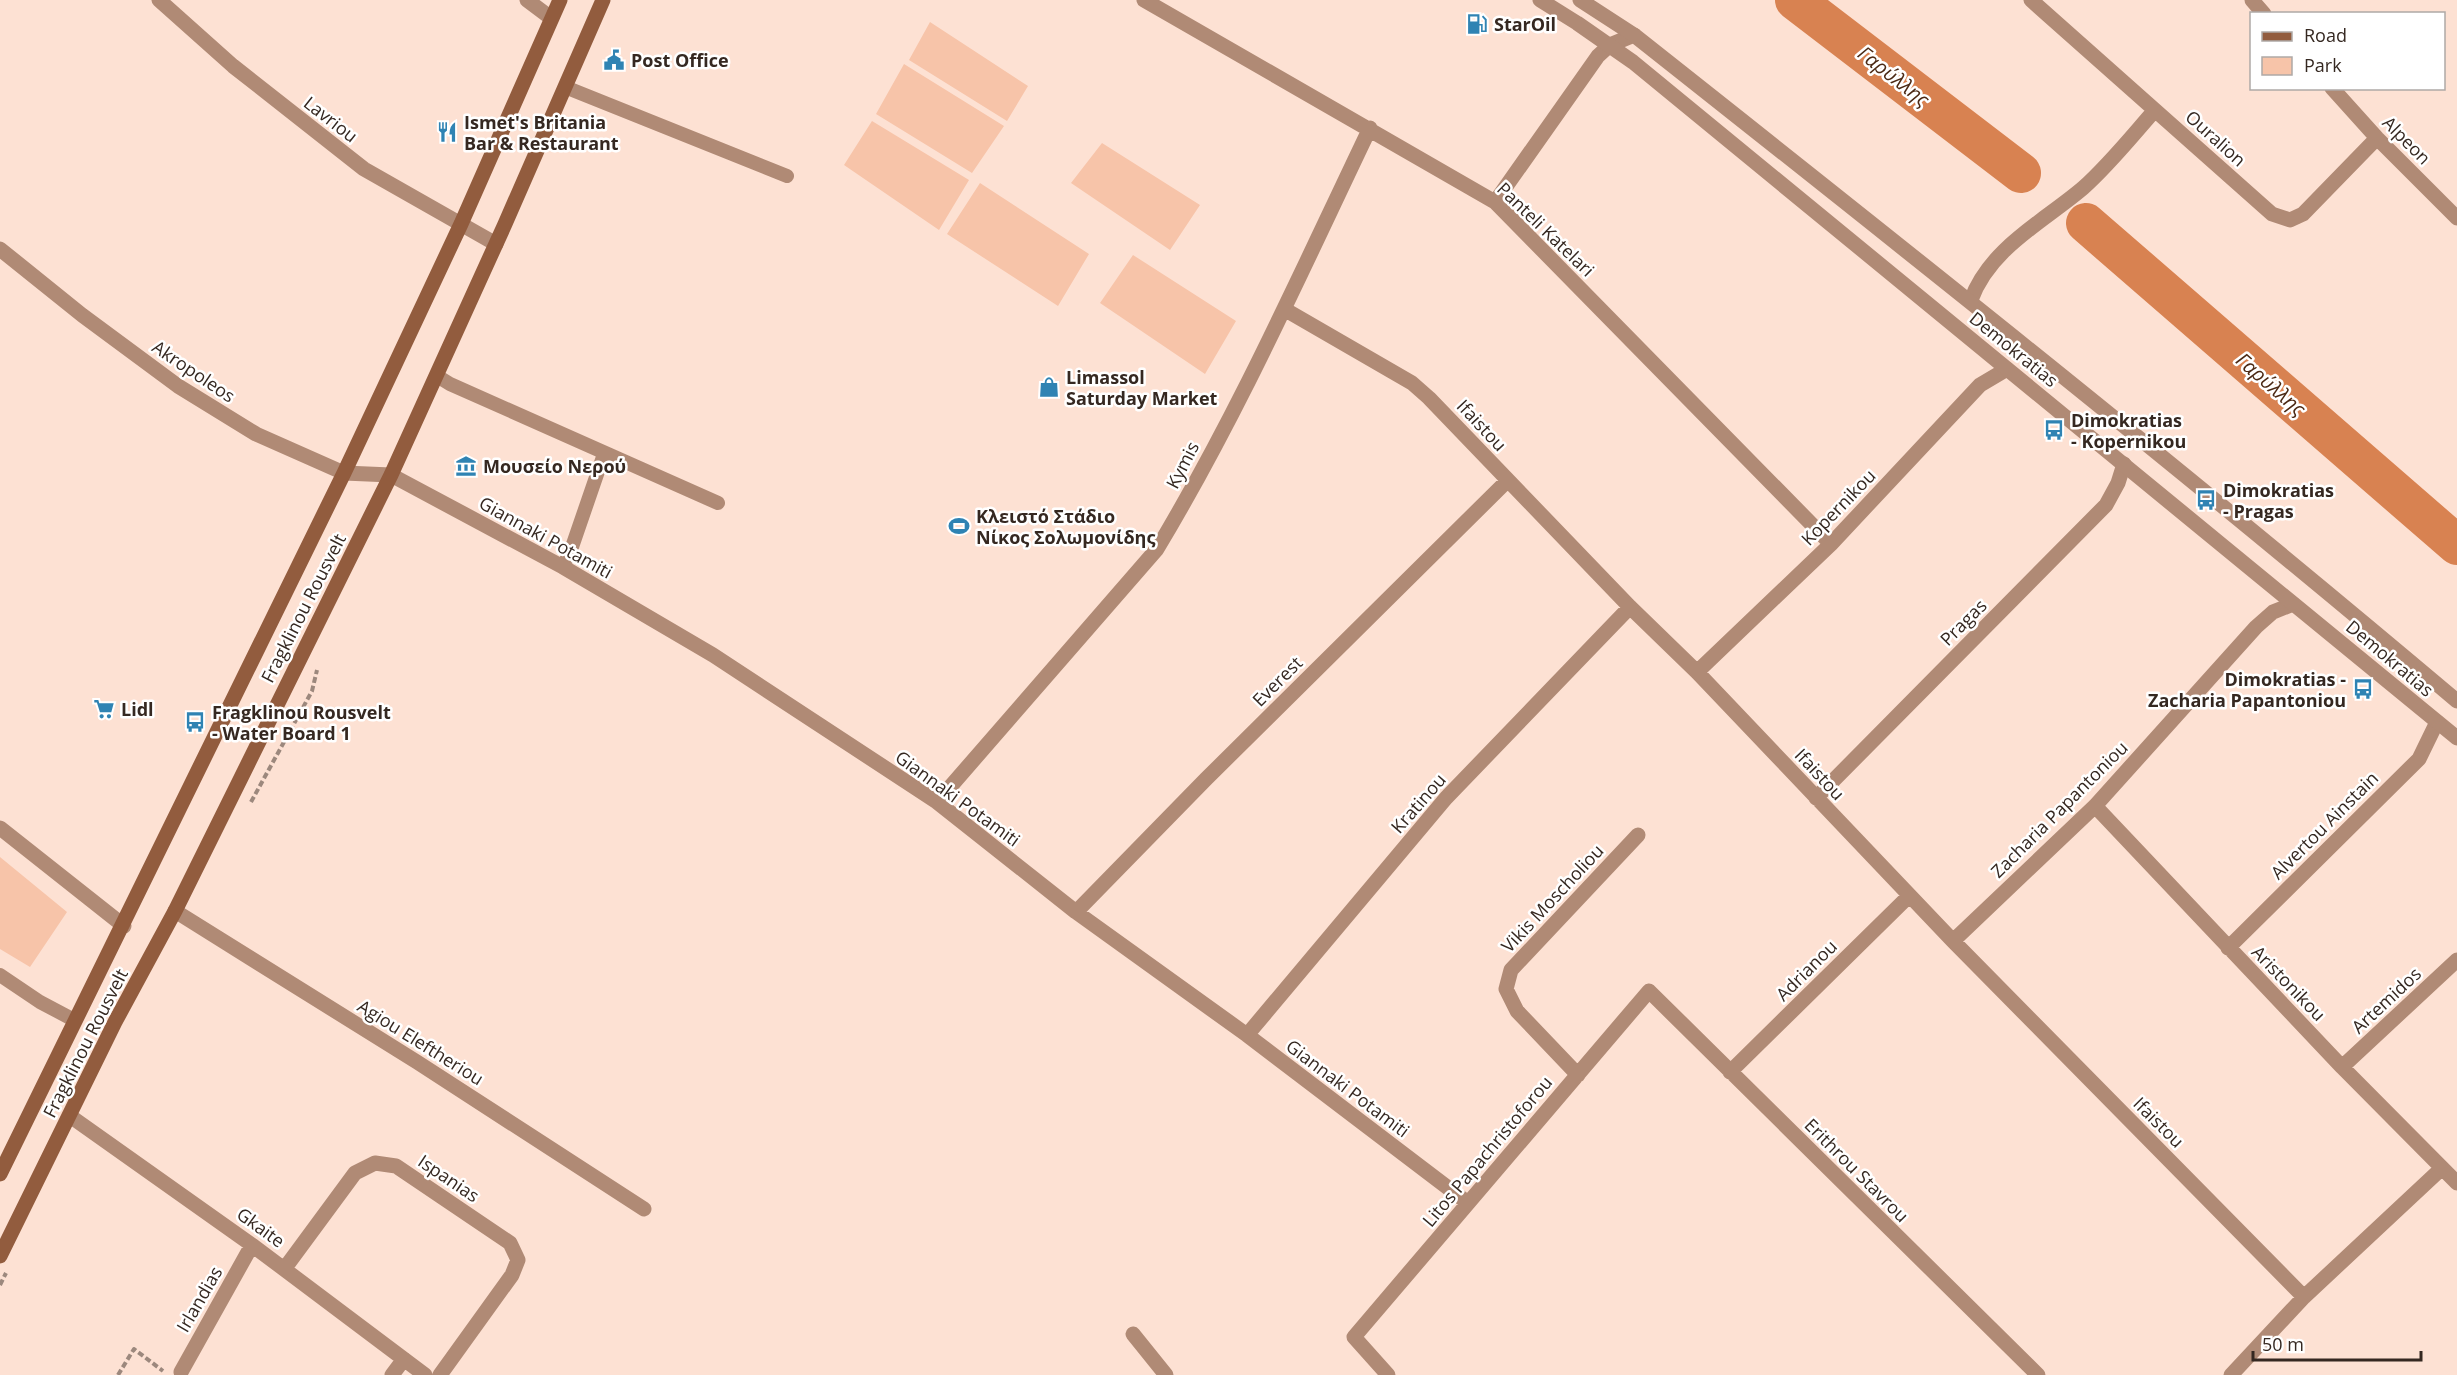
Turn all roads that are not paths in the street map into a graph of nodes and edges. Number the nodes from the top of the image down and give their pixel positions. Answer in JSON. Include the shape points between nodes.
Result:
{"nodes":[{"id":1,"x":159,"y":0,"type":"edge"},
{"id":2,"x":527,"y":0,"type":"edge"},
{"id":3,"x":560,"y":0,"type":"edge"},
{"id":4,"x":603,"y":0,"type":"edge"},
{"id":5,"x":1144,"y":0,"type":"edge"},
{"id":6,"x":1540,"y":0,"type":"edge"},
{"id":7,"x":1580,"y":0,"type":"edge"},
{"id":8,"x":2031,"y":0,"type":"edge"},
{"id":9,"x":2252,"y":0,"type":"edge"},
{"id":10,"x":2262,"y":12,"type":"edge"},
{"id":11,"x":551,"y":18,"type":"junction"},
{"id":12,"x":1634,"y":35,"type":"junction"},
{"id":13,"x":1610,"y":45,"type":"junction"},
{"id":14,"x":565,"y":87,"type":"junction"},
{"id":15,"x":2334,"y":90,"type":"edge"},
{"id":16,"x":2155,"y":110,"type":"junction"},
{"id":17,"x":1370,"y":129,"type":"junction"},
{"id":18,"x":2377,"y":138,"type":"junction"},
{"id":19,"x":787,"y":176,"type":"dead end"},
{"id":20,"x":1495,"y":202,"type":"junction"},
{"id":21,"x":2457,"y":218,"type":"edge"},
{"id":22,"x":461,"y":224,"type":"junction"},
{"id":23,"x":496,"y":244,"type":"junction"},
{"id":24,"x":0,"y":249,"type":"edge"},
{"id":25,"x":1971,"y":300,"type":"junction"},
{"id":26,"x":1284,"y":309,"type":"junction"},
{"id":27,"x":2007,"y":369,"type":"junction"},
{"id":28,"x":437,"y":376,"type":"junction"},
{"id":29,"x":604,"y":454,"type":"junction"},
{"id":30,"x":2124,"y":464,"type":"junction"},
{"id":31,"x":344,"y":473,"type":"junction"},
{"id":32,"x":391,"y":475,"type":"junction"},
{"id":33,"x":1507,"y":481,"type":"junction"},
{"id":34,"x":718,"y":503,"type":"dead end"},
{"id":35,"x":1831,"y":544,"type":"junction"},
{"id":36,"x":563,"y":567,"type":"junction"},
{"id":37,"x":2293,"y":603,"type":"junction"},
{"id":38,"x":1630,"y":607,"type":"junction"},
{"id":39,"x":1697,"y":672,"type":"junction"},
{"id":40,"x":2457,"y":701,"type":"edge"},
{"id":41,"x":2437,"y":722,"type":"junction"},
{"id":42,"x":2457,"y":738,"type":"edge"},
{"id":43,"x":1816,"y":798,"type":"junction"},
{"id":44,"x":938,"y":802,"type":"junction"},
{"id":45,"x":2095,"y":806,"type":"junction"},
{"id":46,"x":0,"y":828,"type":"edge"},
{"id":47,"x":1638,"y":835,"type":"dead end"},
{"id":48,"x":1909,"y":896,"type":"junction"},
{"id":49,"x":175,"y":911,"type":"junction"},
{"id":50,"x":1076,"y":912,"type":"junction"},
{"id":51,"x":124,"y":926,"type":"junction"},
{"id":52,"x":1953,"y":941,"type":"junction"},
{"id":53,"x":2228,"y":948,"type":"junction"},
{"id":54,"x":2457,"y":960,"type":"edge"},
{"id":55,"x":0,"y":975,"type":"edge"},
{"id":56,"x":1649,"y":991,"type":"joint"},
{"id":57,"x":74,"y":1020,"type":"junction"},
{"id":58,"x":1247,"y":1035,"type":"junction"},
{"id":59,"x":2342,"y":1067,"type":"junction"},
{"id":60,"x":1730,"y":1072,"type":"junction"},
{"id":61,"x":1578,"y":1075,"type":"junction"},
{"id":62,"x":70,"y":1116,"type":"junction"},
{"id":63,"x":2441,"y":1169,"type":"junction"},
{"id":64,"x":0,"y":1174,"type":"edge"},
{"id":65,"x":2457,"y":1183,"type":"edge"},
{"id":66,"x":1468,"y":1203,"type":"junction"},
{"id":67,"x":644,"y":1209,"type":"dead end"},
{"id":68,"x":252,"y":1245,"type":"junction"},
{"id":69,"x":1,"y":1253,"type":"edge"},
{"id":70,"x":285,"y":1269,"type":"junction"},
{"id":71,"x":2304,"y":1298,"type":"junction"},
{"id":72,"x":1133,"y":1334,"type":"dead end"},
{"id":73,"x":404,"y":1359,"type":"junction"},
{"id":74,"x":175,"y":1373,"type":"edge"},
{"id":75,"x":422,"y":1374,"type":"edge"},
{"id":76,"x":392,"y":1375,"type":"edge"},
{"id":77,"x":440,"y":1375,"type":"edge"},
{"id":78,"x":1166,"y":1375,"type":"edge"},
{"id":79,"x":1388,"y":1375,"type":"edge"},
{"id":80,"x":2038,"y":1375,"type":"edge"},
{"id":81,"x":2231,"y":1375,"type":"edge"}],
"edges":[{"from":1,"to":22,"type":"street","name":"Lavriou","via":[[233,66],[364,169]]},
{"from":2,"to":11,"type":"street"},
{"from":3,"to":11,"type":"main road","name":"Fragklinou Rousvelt"},
{"from":4,"to":14,"type":"main road","name":"Fragklinou Rousvelt"},
{"from":5,"to":17,"type":"street","name":"Panteli Katelari"},
{"from":6,"to":13,"type":"street","name":"Demokratias"},
{"from":7,"to":12,"type":"street","name":"Demokratias"},
{"from":8,"to":16,"type":"street","name":"Ouralion"},
{"from":9,"to":10,"type":"street"},
{"from":11,"to":22,"type":"main road","name":"Fragklinou Rousvelt"},
{"from":12,"to":13,"type":"street"},
{"from":12,"to":25,"type":"street","name":"Demokratias"},
{"from":13,"to":20,"type":"street","via":[[1598,56]]},
{"from":13,"to":27,"type":"street","name":"Demokratias"},
{"from":14,"to":19,"type":"lane"},
{"from":14,"to":23,"type":"main road","name":"Fragklinou Rousvelt"},
{"from":15,"to":18,"type":"street","name":"Alpeon"},
{"from":16,"to":18,"type":"street","name":"Ouralion","via":[[2272,214],[2290,220],[2303,214]]},
{"from":16,"to":25,"type":"street","via":[[2083,187],[2025,231],[1978,281]]},
{"from":17,"to":20,"type":"street","name":"Panteli Katelari"},
{"from":17,"to":26,"type":"street","name":"Kymis"},
{"from":18,"to":21,"type":"street","name":"Alpeon"},
{"from":20,"to":35,"type":"street","name":"Panteli Katelari"},
{"from":22,"to":23,"type":"street","name":"Lavriou"},
{"from":22,"to":31,"type":"main road","name":"Fragklinou Rousvelt"},
{"from":23,"to":28,"type":"main road","name":"Fragklinou Rousvelt"},
{"from":24,"to":31,"type":"street","name":"Akropoleos","via":[[178,386],[256,434]]},
{"from":25,"to":40,"type":"street","name":"Demokratias"},
{"from":26,"to":33,"type":"street","name":"Ifaistou","via":[[1412,383]]},
{"from":26,"to":44,"type":"street","name":"Kymis","via":[[1158,549]]},
{"from":27,"to":30,"type":"street","name":"Demokratias"},
{"from":27,"to":35,"type":"street","name":"Kopernikou","via":[[1980,385]]},
{"from":28,"to":29,"type":"lane"},
{"from":28,"to":32,"type":"main road","name":"Fragklinou Rousvelt"},
{"from":29,"to":34,"type":"lane"},
{"from":29,"to":36,"type":"lane"},
{"from":30,"to":37,"type":"street","name":"Demokratias"},
{"from":30,"to":43,"type":"street","name":"Pragas","via":[[2106,506]]},
{"from":31,"to":32,"type":"street","name":"Akropoleos"},
{"from":31,"to":51,"type":"main road","name":"Fragklinou Rousvelt"},
{"from":32,"to":36,"type":"street","name":"Giannaki Potamiti"},
{"from":32,"to":49,"type":"main road","name":"Fragklinou Rousvelt"},
{"from":33,"to":38,"type":"street","name":"Ifaistou"},
{"from":33,"to":50,"type":"street","name":"Everest"},
{"from":35,"to":39,"type":"street","name":"Kopernikou"},
{"from":36,"to":44,"type":"street","name":"Giannaki Potamiti","via":[[713,655]]},
{"from":37,"to":41,"type":"street","name":"Demokratias"},
{"from":37,"to":45,"type":"street","name":"Zacharia Papantoniou","via":[[2273,612],[2256,627]]},
{"from":38,"to":39,"type":"street","name":"Ifaistou"},
{"from":38,"to":58,"type":"street","name":"Kratinou","via":[[1446,798]]},
{"from":39,"to":43,"type":"street","name":"Ifaistou"},
{"from":41,"to":42,"type":"street","name":"Demokratias"},
{"from":41,"to":53,"type":"street","name":"Alvertou Ainstain","via":[[2419,759]]},
{"from":43,"to":48,"type":"street","name":"Ifaistou"},
{"from":44,"to":50,"type":"street","name":"Giannaki Potamiti"},
{"from":45,"to":52,"type":"street","name":"Zacharia Papantoniou"},
{"from":45,"to":53,"type":"street","name":"Aristonikou"},
{"from":46,"to":51,"type":"street"},
{"from":47,"to":61,"type":"street","name":"Vikis Moscholiou","via":[[1511,970],[1506,989],[1517,1011]]},
{"from":48,"to":52,"type":"street","name":"Ifaistou"},
{"from":48,"to":60,"type":"street","name":"Adrianou"},
{"from":49,"to":62,"type":"main road","name":"Fragklinou Rousvelt"},
{"from":49,"to":67,"type":"street","name":"Agiou Eleftheriou"},
{"from":50,"to":58,"type":"street","name":"Giannaki Potamiti"},
{"from":51,"to":57,"type":"main road","name":"Fragklinou Rousvelt"},
{"from":52,"to":71,"type":"street","name":"Ifaistou"},
{"from":53,"to":59,"type":"street","name":"Aristonikou"},
{"from":54,"to":59,"type":"street","name":"Artemidos"},
{"from":55,"to":57,"type":"lane"},
{"from":56,"to":60,"type":"street","name":"Erithrou Stavrou"},
{"from":56,"to":61,"type":"street","name":"Litos Papachristoforou"},
{"from":57,"to":64,"type":"main road","name":"Fragklinou Rousvelt"},
{"from":58,"to":66,"type":"street","name":"Giannaki Potamiti"},
{"from":59,"to":63,"type":"street","name":"Aristonikou"},
{"from":60,"to":80,"type":"street","name":"Erithrou Stavrou"},
{"from":61,"to":66,"type":"street","name":"Litos Papachristoforou"},
{"from":62,"to":68,"type":"street","name":"Gkaite"},
{"from":62,"to":69,"type":"main road","name":"Fragklinou Rousvelt"},
{"from":63,"to":65,"type":"street","name":"Aristonikou"},
{"from":63,"to":71,"type":"street"},
{"from":66,"to":79,"type":"street","name":"Litos Papachristoforou","via":[[1354,1337]]},
{"from":68,"to":70,"type":"street","name":"Gkaite"},
{"from":68,"to":74,"type":"street","name":"Irlandias"},
{"from":70,"to":73,"type":"street","name":"Gkaite"},
{"from":70,"to":77,"type":"street","name":"Ispanias","via":[[355,1173],[375,1163],[396,1166],[510,1244],[518,1260],[512,1275]]},
{"from":71,"to":81,"type":"street"},
{"from":72,"to":78,"type":"street"},
{"from":73,"to":75,"type":"street","name":"Gkaite"},
{"from":73,"to":76,"type":"street"}]}
